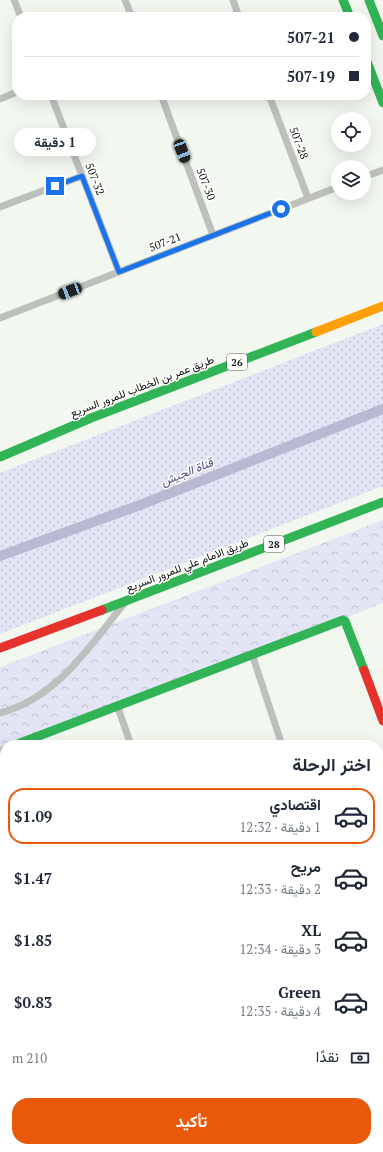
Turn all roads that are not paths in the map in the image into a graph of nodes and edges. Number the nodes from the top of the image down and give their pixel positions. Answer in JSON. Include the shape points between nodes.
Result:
{"nodes":[{"id":1,"x":14,"y":0,"type":"edge"},
{"id":2,"x":125,"y":0,"type":"edge"},
{"id":3,"x":233,"y":0,"type":"edge"},
{"id":4,"x":343,"y":0,"type":"edge"},
{"id":5,"x":369,"y":0,"type":"edge"},
{"id":6,"x":19,"y":12,"type":"edge"},
{"id":7,"x":130,"y":12,"type":"edge"},
{"id":8,"x":237,"y":12,"type":"edge"},
{"id":9,"x":348,"y":12,"type":"edge"},
{"id":10,"x":382,"y":32,"type":"edge"},
{"id":11,"x":371,"y":72,"type":"edge"},
{"id":12,"x":12,"y":94,"type":"edge"},
{"id":13,"x":0,"y":99,"type":"edge"},
{"id":14,"x":53,"y":100,"type":"edge"},
{"id":15,"x":163,"y":100,"type":"edge"},
{"id":16,"x":271,"y":100,"type":"edge"},
{"id":17,"x":383,"y":103,"type":"edge"},
{"id":18,"x":383,"y":170,"type":"edge"},
{"id":19,"x":371,"y":174,"type":"edge"},
{"id":20,"x":82,"y":176,"type":"junction"},
{"id":21,"x":331,"y":190,"type":"edge"},
{"id":22,"x":308,"y":198,"type":"junction"},
{"id":23,"x":0,"y":207,"type":"edge"},
{"id":24,"x":214,"y":235,"type":"junction"},
{"id":25,"x":119,"y":272,"type":"junction"},
{"id":26,"x":383,"y":306,"type":"edge"},
{"id":27,"x":0,"y":318,"type":"edge"},
{"id":28,"x":0,"y":457,"type":"edge"},
{"id":29,"x":383,"y":502,"type":"edge"},
{"id":30,"x":125,"y":602,"type":"junction"},
{"id":31,"x":0,"y":648,"type":"edge"},
{"id":32,"x":252,"y":654,"type":"junction"},
{"id":33,"x":117,"y":705,"type":"junction"},
{"id":34,"x":0,"y":713,"type":"edge"},
{"id":35,"x":383,"y":722,"type":"edge"},
{"id":36,"x":29,"y":740,"type":"edge"},
{"id":37,"x":129,"y":740,"type":"edge"},
{"id":38,"x":280,"y":740,"type":"edge"}],
"edges":[{"from":1,"to":6,"type":"street"},
{"from":2,"to":7,"type":"street"},
{"from":3,"to":8,"type":"street"},
{"from":4,"to":9,"type":"main road"},
{"from":5,"to":10,"type":"main road"},
{"from":11,"to":17,"type":"main road"},
{"from":12,"to":13,"type":"street"},
{"from":14,"to":20,"type":"street","name":"507-32"},
{"from":15,"to":24,"type":"street","name":"507-30"},
{"from":16,"to":22,"type":"street","name":"507-28"},
{"from":18,"to":19,"type":"street"},
{"from":20,"to":23,"type":"street"},
{"from":20,"to":25,"type":"street","name":"507-32"},
{"from":21,"to":22,"type":"street","name":"507-21"},
{"from":22,"to":24,"type":"street","name":"507-21"},
{"from":24,"to":25,"type":"street","name":"507-21"},
{"from":25,"to":27,"type":"street","name":"507-21"},
{"from":26,"to":28,"type":"main road","name":"طريق عمر بن الخطاب للمرور السريع","number":"26","via":[[91,418]]},
{"from":29,"to":30,"type":"main road","name":"طريق الامام علي للمرور السريع","number":"28"},
{"from":30,"to":31,"type":"main road","name":"طريق الامام علي للمرور السريع","number":"28"},
{"from":30,"to":34,"type":"street","via":[[58,682],[27,703]]},
{"from":32,"to":33,"type":"main road"},
{"from":32,"to":35,"type":"main road","via":[[345,620]]},
{"from":32,"to":38,"type":"street"},
{"from":33,"to":36,"type":"main road"},
{"from":33,"to":37,"type":"street"}]}
